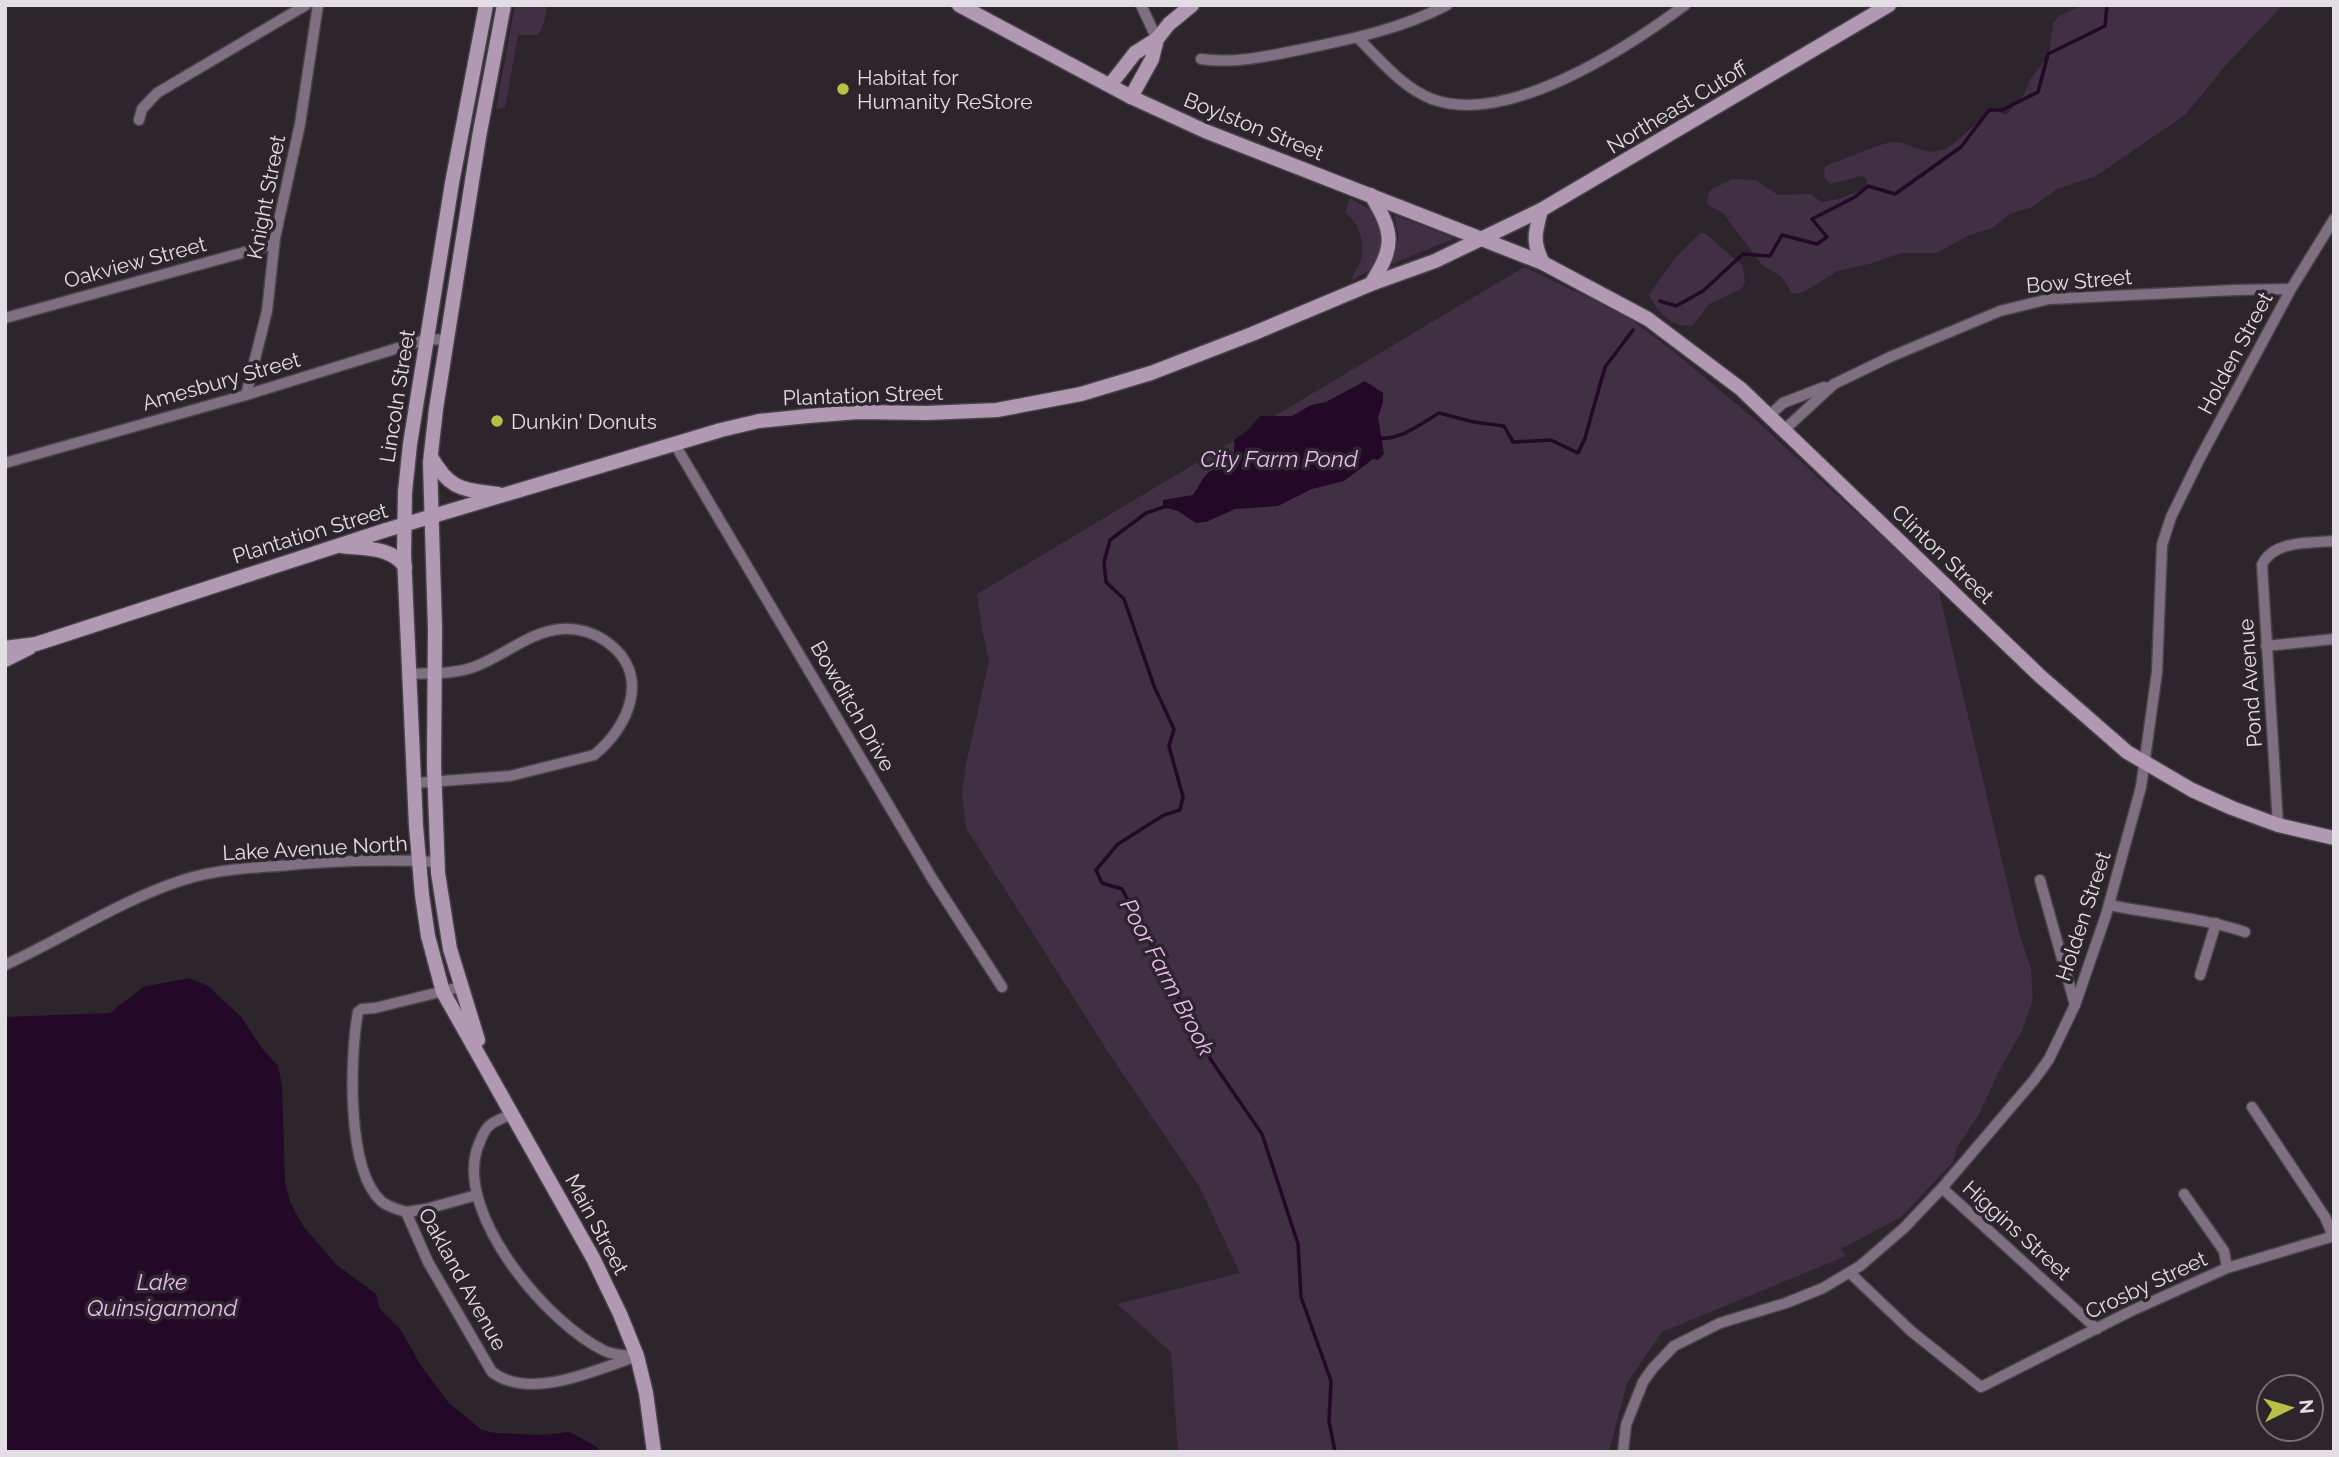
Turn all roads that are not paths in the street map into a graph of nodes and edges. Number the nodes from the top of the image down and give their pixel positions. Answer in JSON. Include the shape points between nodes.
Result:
{"nodes":[{"id":1,"x":306,"y":5,"type":"edge"},
{"id":2,"x":318,"y":5,"type":"edge"},
{"id":3,"x":486,"y":5,"type":"edge"},
{"id":4,"x":504,"y":5,"type":"edge"},
{"id":5,"x":959,"y":5,"type":"edge"},
{"id":6,"x":1142,"y":5,"type":"edge"},
{"id":7,"x":1192,"y":5,"type":"edge"},
{"id":8,"x":1447,"y":5,"type":"edge"},
{"id":9,"x":1685,"y":5,"type":"edge"},
{"id":10,"x":1888,"y":5,"type":"edge"},
{"id":11,"x":1358,"y":38,"type":"junction"},
{"id":12,"x":1157,"y":39,"type":"junction"},
{"id":13,"x":1201,"y":59,"type":"dead end"},
{"id":14,"x":1110,"y":85,"type":"junction"},
{"id":15,"x":1131,"y":97,"type":"junction"},
{"id":16,"x":139,"y":120,"type":"dead end"},
{"id":17,"x":464,"y":120,"type":"junction"},
{"id":18,"x":481,"y":124,"type":"junction"},
{"id":19,"x":453,"y":176,"type":"junction"},
{"id":20,"x":473,"y":179,"type":"junction"},
{"id":21,"x":1371,"y":195,"type":"junction"},
{"id":22,"x":1541,"y":210,"type":"junction"},
{"id":23,"x":2334,"y":219,"type":"edge"},
{"id":24,"x":1485,"y":238,"type":"junction"},
{"id":25,"x":274,"y":244,"type":"junction"},
{"id":26,"x":1543,"y":263,"type":"junction"},
{"id":27,"x":1371,"y":284,"type":"junction"},
{"id":28,"x":2291,"y":289,"type":"junction"},
{"id":29,"x":5,"y":318,"type":"edge"},
{"id":30,"x":427,"y":340,"type":"junction"},
{"id":31,"x":447,"y":340,"type":"junction"},
{"id":32,"x":1843,"y":380,"type":"junction"},
{"id":33,"x":246,"y":395,"type":"junction"},
{"id":34,"x":1769,"y":416,"type":"junction"},
{"id":35,"x":1784,"y":430,"type":"junction"},
{"id":36,"x":674,"y":443,"type":"junction"},
{"id":37,"x":431,"y":457,"type":"junction"},
{"id":38,"x":5,"y":463,"type":"edge"},
{"id":39,"x":502,"y":495,"type":"junction"},
{"id":40,"x":430,"y":517,"type":"junction"},
{"id":41,"x":404,"y":525,"type":"junction"},
{"id":42,"x":2334,"y":541,"type":"edge"},
{"id":43,"x":336,"y":546,"type":"junction"},
{"id":44,"x":405,"y":567,"type":"junction"},
{"id":45,"x":2334,"y":639,"type":"edge"},
{"id":46,"x":36,"y":644,"type":"junction"},
{"id":47,"x":2266,"y":646,"type":"junction"},
{"id":48,"x":5,"y":648,"type":"edge"},
{"id":49,"x":5,"y":660,"type":"edge"},
{"id":50,"x":435,"y":673,"type":"junction"},
{"id":51,"x":411,"y":674,"type":"junction"},
{"id":52,"x":2144,"y":762,"type":"junction"},
{"id":53,"x":434,"y":781,"type":"junction"},
{"id":54,"x":415,"y":783,"type":"junction"},
{"id":55,"x":2278,"y":825,"type":"junction"},
{"id":56,"x":2334,"y":838,"type":"edge"},
{"id":57,"x":418,"y":861,"type":"junction"},
{"id":58,"x":438,"y":862,"type":"junction"},
{"id":59,"x":2040,"y":880,"type":"dead end"},
{"id":60,"x":2109,"y":905,"type":"junction"},
{"id":61,"x":444,"y":913,"type":"joint"},
{"id":62,"x":2216,"y":923,"type":"junction"},
{"id":63,"x":426,"y":924,"type":"joint"},
{"id":64,"x":2245,"y":932,"type":"dead end"},
{"id":65,"x":5,"y":965,"type":"edge"},
{"id":66,"x":2200,"y":975,"type":"dead end"},
{"id":67,"x":460,"y":987,"type":"junction"},
{"id":68,"x":1002,"y":987,"type":"dead end"},
{"id":69,"x":443,"y":992,"type":"junction"},
{"id":70,"x":2075,"y":1004,"type":"junction"},
{"id":71,"x":491,"y":1074,"type":"junction"},
{"id":72,"x":2252,"y":1107,"type":"dead end"},
{"id":73,"x":513,"y":1114,"type":"junction"},
{"id":74,"x":1942,"y":1188,"type":"junction"},
{"id":75,"x":2184,"y":1194,"type":"dead end"},
{"id":76,"x":477,"y":1195,"type":"junction"},
{"id":77,"x":406,"y":1212,"type":"junction"},
{"id":78,"x":2333,"y":1236,"type":"edge"},
{"id":79,"x":2227,"y":1268,"type":"junction"},
{"id":80,"x":1850,"y":1273,"type":"junction"},
{"id":81,"x":2098,"y":1329,"type":"junction"},
{"id":82,"x":637,"y":1356,"type":"junction"},
{"id":83,"x":654,"y":1452,"type":"edge"},
{"id":84,"x":1623,"y":1452,"type":"edge"}],
"edges":[{"from":1,"to":16,"type":"street","via":[[157,93],[142,109]]},
{"from":2,"to":25,"type":"street","name":"Knight Street","via":[[300,124]]},
{"from":3,"to":17,"type":"main road","name":"Lincoln Street"},
{"from":4,"to":18,"type":"main road","name":"Lincoln Street"},
{"from":5,"to":14,"type":"main road","name":"Boylston Street"},
{"from":6,"to":12,"type":"street"},
{"from":7,"to":12,"type":"main road"},
{"from":8,"to":11,"type":"street"},
{"from":9,"to":11,"type":"street","via":[[1640,38],[1585,68],[1521,96],[1484,103],[1463,105],[1430,98],[1390,70]]},
{"from":10,"to":22,"type":"main road","name":"Northeast Cutoff"},
{"from":11,"to":13,"type":"street","via":[[1254,58]]},
{"from":12,"to":14,"type":"main road","via":[[1135,53]]},
{"from":12,"to":15,"type":"main road","via":[[1152,59]]},
{"from":14,"to":15,"type":"main road","name":"Boylston Street"},
{"from":15,"to":21,"type":"main road","name":"Boylston Street","via":[[1222,138]]},
{"from":17,"to":18,"type":"main road"},
{"from":17,"to":19,"type":"main road","name":"Lincoln Street"},
{"from":18,"to":20,"type":"main road","name":"Lincoln Street"},
{"from":19,"to":20,"type":"main road"},
{"from":19,"to":30,"type":"main road","name":"Lincoln Street"},
{"from":20,"to":31,"type":"main road","name":"Lincoln Street"},
{"from":21,"to":24,"type":"main road","name":"Boylston Street"},
{"from":21,"to":27,"type":"main road","via":[[1390,236],[1388,254]]},
{"from":22,"to":24,"type":"main road","name":"Northeast Cutoff"},
{"from":22,"to":26,"type":"main road","via":[[1534,239]]},
{"from":23,"to":28,"type":"street","name":"Holden Street"},
{"from":24,"to":26,"type":"main road","name":"Boylston Street"},
{"from":24,"to":27,"type":"main road","name":"Plantation Street"},
{"from":25,"to":29,"type":"street","name":"Oakview Street"},
{"from":25,"to":33,"type":"street","name":"Knight Street","via":[[267,311]]},
{"from":26,"to":34,"type":"main road","name":"Clinton Street","via":[[1647,319],[1741,389]]},
{"from":27,"to":36,"type":"main road","name":"Plantation Street","via":[[1151,373],[1053,401],[966,413],[858,412],[759,421]]},
{"from":28,"to":32,"type":"street","name":"Bow Street","via":[[2049,299],[2000,311]]},
{"from":28,"to":52,"type":"street","name":"Holden Street","via":[[2200,458],[2162,545],[2157,672]]},
{"from":30,"to":31,"type":"street","name":"Amesbury Street"},
{"from":30,"to":33,"type":"street","name":"Amesbury Street"},
{"from":30,"to":41,"type":"main road","name":"Lincoln Street","via":[[410,444]]},
{"from":31,"to":37,"type":"main road","name":"Lincoln Street"},
{"from":32,"to":34,"type":"street","name":"Bow Street","via":[[1783,403]]},
{"from":32,"to":35,"type":"street","name":"Bow Street"},
{"from":33,"to":38,"type":"street","name":"Amesbury Street"},
{"from":34,"to":35,"type":"main road","name":"Clinton Street"},
{"from":35,"to":52,"type":"main road","name":"Clinton Street","via":[[2040,676]]},
{"from":36,"to":39,"type":"main road","name":"Plantation Street"},
{"from":36,"to":68,"type":"street","name":"Bowditch Drive","via":[[933,880]]},
{"from":37,"to":39,"type":"main road","via":[[441,475],[459,488]]},
{"from":37,"to":40,"type":"main road","name":"Lincoln Street"},
{"from":39,"to":40,"type":"main road","name":"Plantation Street"},
{"from":40,"to":41,"type":"main road","name":"Plantation Street"},
{"from":40,"to":50,"type":"main road","name":"Lincoln Street"},
{"from":41,"to":43,"type":"main road","name":"Plantation Street"},
{"from":41,"to":44,"type":"main road","name":"Lincoln Street"},
{"from":42,"to":47,"type":"street","name":"Pond Avenue","via":[[2280,547],[2266,555],[2262,565]]},
{"from":43,"to":44,"type":"main road","via":[[383,551]]},
{"from":43,"to":46,"type":"main road","name":"Plantation Street"},
{"from":44,"to":51,"type":"main road","name":"Lincoln Street"},
{"from":45,"to":47,"type":"street"},
{"from":46,"to":48,"type":"main road","name":"Plantation Street"},
{"from":46,"to":49,"type":"main road","name":"Plantation Street"},
{"from":47,"to":55,"type":"street","name":"Pond Avenue"},
{"from":50,"to":51,"type":"street"},
{"from":50,"to":53,"type":"main road","name":"Lincoln Street"},
{"from":50,"to":53,"type":"street","via":[[471,668],[546,631],[574,629],[610,644],[621,654],[632,681],[622,724],[594,755],[510,776]]},
{"from":51,"to":54,"type":"main road","name":"Lincoln Street"},
{"from":52,"to":55,"type":"main road","name":"Clinton Street","via":[[2192,790]]},
{"from":52,"to":60,"type":"street","name":"Holden Street"},
{"from":53,"to":54,"type":"street"},
{"from":53,"to":58,"type":"main road","name":"Lincoln Street"},
{"from":54,"to":57,"type":"main road","name":"Lincoln Street"},
{"from":55,"to":56,"type":"main road","name":"Clinton Street"},
{"from":57,"to":58,"type":"street","name":"Lake Avenue North"},
{"from":57,"to":63,"type":"main road","name":"Lincoln Street"},
{"from":57,"to":65,"type":"street","name":"Lake Avenue North","via":[[308,863],[183,880]]},
{"from":58,"to":61,"type":"main road","name":"Lincoln Street"},
{"from":59,"to":70,"type":"street"},
{"from":60,"to":62,"type":"street"},
{"from":60,"to":70,"type":"street","name":"Holden Street"},
{"from":61,"to":67,"type":"main road","name":"Main Street"},
{"from":62,"to":64,"type":"street"},
{"from":62,"to":66,"type":"street"},
{"from":63,"to":69,"type":"main road","name":"Main Street"},
{"from":67,"to":69,"type":"street","name":"Oakland Avenue"},
{"from":67,"to":71,"type":"main road","name":"Main Street"},
{"from":69,"to":71,"type":"main road","name":"Main Street"},
{"from":69,"to":77,"type":"street","name":"Oakland Avenue","via":[[362,1009],[354,1032],[353,1100],[362,1170],[380,1200]]},
{"from":70,"to":74,"type":"street","name":"Holden Street","via":[[2034,1080]]},
{"from":71,"to":73,"type":"main road","name":"Main Street"},
{"from":72,"to":78,"type":"street"},
{"from":73,"to":76,"type":"street","via":[[490,1124],[479,1143],[474,1170]]},
{"from":73,"to":82,"type":"main road","name":"Main Street","via":[[593,1258]]},
{"from":74,"to":80,"type":"street","name":"Holden Street","via":[[1887,1244]]},
{"from":74,"to":81,"type":"street","name":"Higgins Street"},
{"from":75,"to":79,"type":"street","via":[[2224,1251]]},
{"from":76,"to":77,"type":"street"},
{"from":76,"to":82,"type":"street","via":[[493,1236],[539,1298],[603,1350]]},
{"from":77,"to":82,"type":"street","name":"Oakland Avenue","via":[[454,1309],[492,1372],[503,1380],[528,1384],[554,1381]]},
{"from":78,"to":79,"type":"street","name":"Crosby Street"},
{"from":79,"to":81,"type":"street","name":"Crosby Street"},
{"from":80,"to":81,"type":"street","name":"Crosby Street","via":[[1911,1331],[1982,1387]]},
{"from":80,"to":84,"type":"street","name":"Holden Street","via":[[1808,1294],[1720,1323],[1674,1346],[1643,1382],[1626,1425]]},
{"from":82,"to":83,"type":"main road","name":"Main Street"}]}
